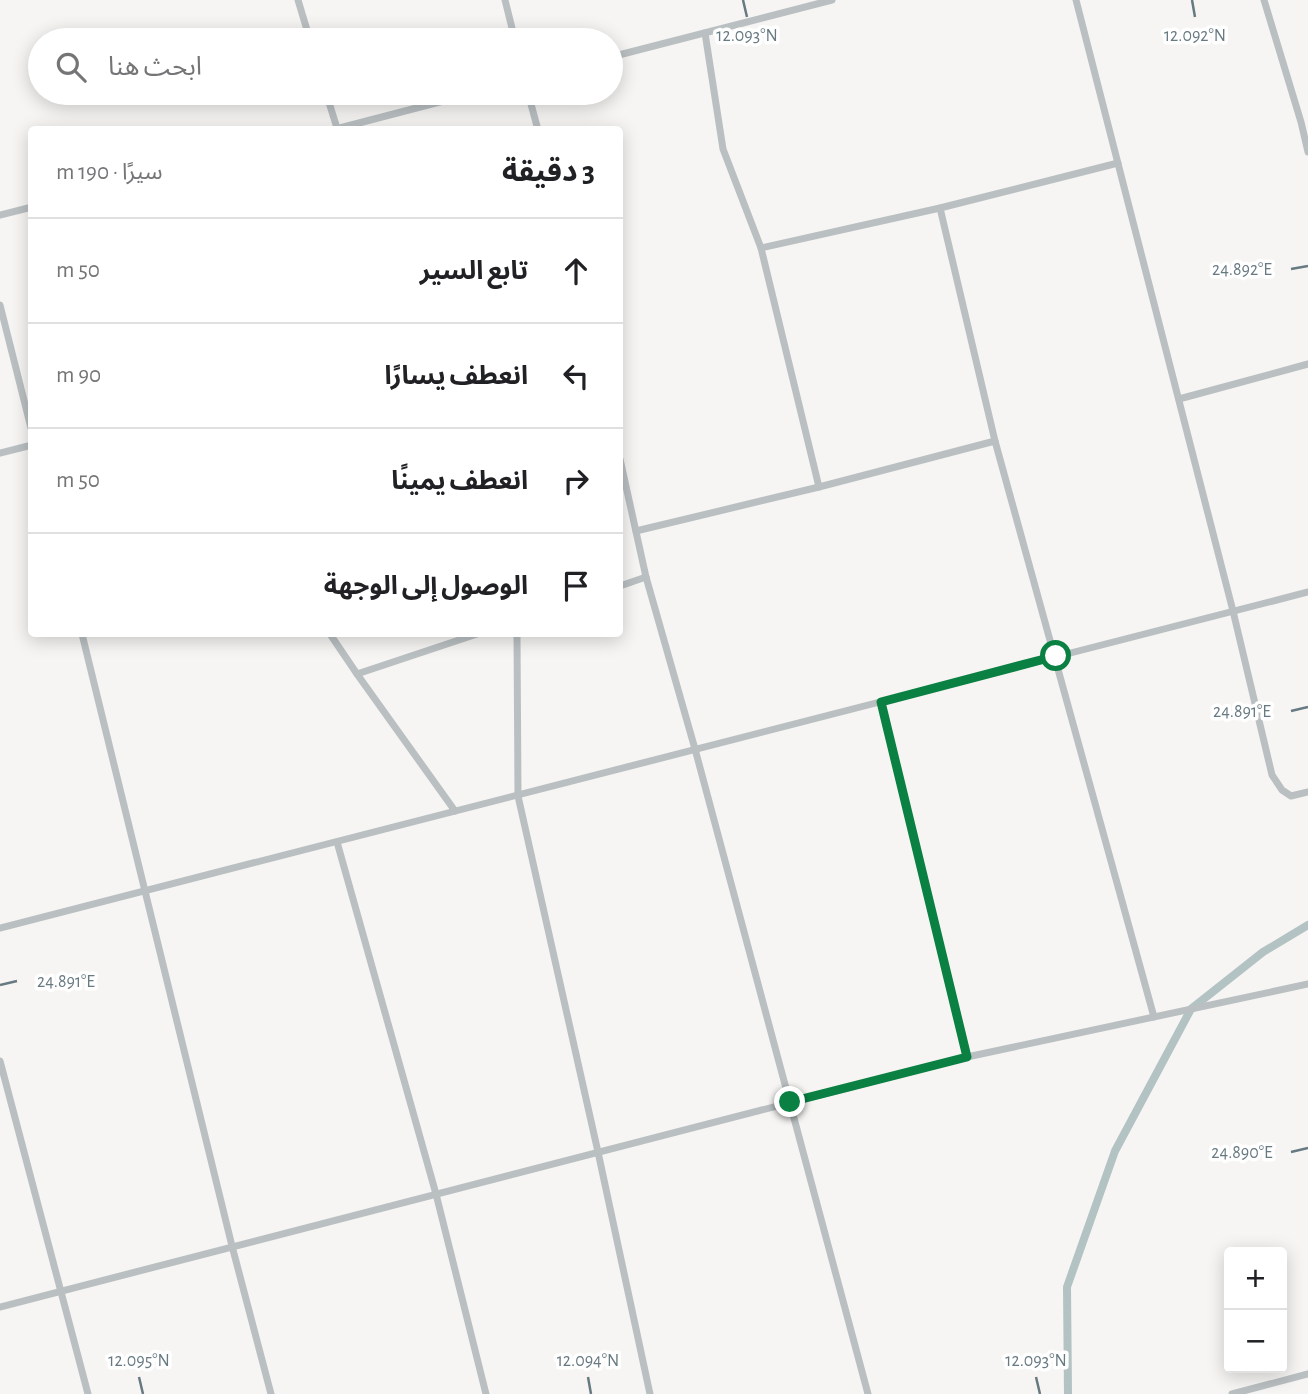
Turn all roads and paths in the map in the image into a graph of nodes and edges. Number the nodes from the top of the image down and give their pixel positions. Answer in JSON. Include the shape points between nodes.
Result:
{"nodes":[{"id":1,"x":298,"y":0,"type":"edge"},
{"id":2,"x":505,"y":0,"type":"edge"},
{"id":3,"x":832,"y":0,"type":"edge"},
{"id":4,"x":1076,"y":0,"type":"edge"},
{"id":5,"x":1264,"y":0,"type":"edge"},
{"id":6,"x":306,"y":28,"type":"edge"},
{"id":7,"x":512,"y":28,"type":"edge"},
{"id":8,"x":705,"y":33,"type":"junction"},
{"id":9,"x":623,"y":54,"type":"edge"},
{"id":10,"x":329,"y":105,"type":"edge"},
{"id":11,"x":427,"y":105,"type":"edge"},
{"id":12,"x":531,"y":105,"type":"edge"},
{"id":13,"x":1304,"y":121,"type":"edge"},
{"id":14,"x":333,"y":126,"type":"edge"},
{"id":15,"x":346,"y":126,"type":"edge"},
{"id":16,"x":537,"y":126,"type":"edge"},
{"id":17,"x":1308,"y":152,"type":"edge"},
{"id":18,"x":1118,"y":163,"type":"junction"},
{"id":19,"x":28,"y":208,"type":"edge"},
{"id":20,"x":940,"y":208,"type":"junction"},
{"id":21,"x":0,"y":215,"type":"edge"},
{"id":22,"x":761,"y":248,"type":"junction"},
{"id":23,"x":0,"y":305,"type":"edge"},
{"id":24,"x":1308,"y":364,"type":"edge"},
{"id":25,"x":1179,"y":399,"type":"junction"},
{"id":26,"x":28,"y":416,"type":"edge"},
{"id":27,"x":995,"y":441,"type":"junction"},
{"id":28,"x":28,"y":446,"type":"edge"},
{"id":29,"x":0,"y":453,"type":"edge"},
{"id":30,"x":623,"y":472,"type":"edge"},
{"id":31,"x":820,"y":487,"type":"junction"},
{"id":32,"x":636,"y":531,"type":"junction"},
{"id":33,"x":646,"y":577,"type":"junction"},
{"id":34,"x":623,"y":585,"type":"edge"},
{"id":35,"x":1308,"y":592,"type":"edge"},
{"id":36,"x":1233,"y":611,"type":"junction"},
{"id":37,"x":83,"y":637,"type":"edge"},
{"id":38,"x":332,"y":637,"type":"edge"},
{"id":39,"x":468,"y":637,"type":"edge"},
{"id":40,"x":517,"y":637,"type":"edge"},
{"id":41,"x":1056,"y":656,"type":"junction"},
{"id":42,"x":357,"y":674,"type":"junction"},
{"id":43,"x":881,"y":702,"type":"junction"},
{"id":44,"x":695,"y":750,"type":"junction"},
{"id":45,"x":1308,"y":792,"type":"edge"},
{"id":46,"x":518,"y":796,"type":"junction"},
{"id":47,"x":455,"y":811,"type":"junction"},
{"id":48,"x":337,"y":842,"type":"junction"},
{"id":49,"x":145,"y":891,"type":"junction"},
{"id":50,"x":0,"y":928,"type":"edge"},
{"id":51,"x":1308,"y":984,"type":"edge"},
{"id":52,"x":1154,"y":1017,"type":"junction"},
{"id":53,"x":967,"y":1057,"type":"junction"},
{"id":54,"x":0,"y":1061,"type":"edge"},
{"id":55,"x":790,"y":1102,"type":"junction"},
{"id":56,"x":598,"y":1152,"type":"junction"},
{"id":57,"x":436,"y":1194,"type":"junction"},
{"id":58,"x":232,"y":1246,"type":"junction"},
{"id":59,"x":62,"y":1291,"type":"junction"},
{"id":60,"x":0,"y":1307,"type":"edge"},
{"id":61,"x":1308,"y":1374,"type":"edge"},
{"id":62,"x":88,"y":1394,"type":"edge"},
{"id":63,"x":271,"y":1394,"type":"edge"},
{"id":64,"x":486,"y":1394,"type":"edge"},
{"id":65,"x":649,"y":1394,"type":"edge"},
{"id":66,"x":868,"y":1394,"type":"edge"},
{"id":67,"x":1232,"y":1394,"type":"edge"}],
"edges":[{"from":1,"to":6,"type":"street"},
{"from":2,"to":7,"type":"street"},
{"from":3,"to":8,"type":"street"},
{"from":4,"to":18,"type":"street"},
{"from":5,"to":13,"type":"street"},
{"from":8,"to":9,"type":"street"},
{"from":8,"to":22,"type":"street","via":[[723,149]]},
{"from":10,"to":14,"type":"street"},
{"from":11,"to":15,"type":"street"},
{"from":12,"to":16,"type":"street"},
{"from":13,"to":17,"type":"street"},
{"from":18,"to":20,"type":"street"},
{"from":18,"to":25,"type":"street"},
{"from":19,"to":21,"type":"street"},
{"from":20,"to":22,"type":"street"},
{"from":20,"to":27,"type":"street"},
{"from":22,"to":31,"type":"street"},
{"from":23,"to":26,"type":"street"},
{"from":24,"to":25,"type":"street"},
{"from":25,"to":36,"type":"street"},
{"from":27,"to":31,"type":"street"},
{"from":27,"to":41,"type":"street"},
{"from":28,"to":29,"type":"street"},
{"from":30,"to":32,"type":"street"},
{"from":31,"to":32,"type":"street"},
{"from":32,"to":33,"type":"street"},
{"from":33,"to":34,"type":"street"},
{"from":33,"to":44,"type":"street"},
{"from":35,"to":36,"type":"street"},
{"from":36,"to":41,"type":"street"},
{"from":36,"to":45,"type":"street","via":[[1272,775],[1291,796]]},
{"from":37,"to":49,"type":"street"},
{"from":38,"to":42,"type":"street"},
{"from":39,"to":42,"type":"street"},
{"from":40,"to":46,"type":"street"},
{"from":41,"to":43,"type":"street"},
{"from":41,"to":52,"type":"street"},
{"from":42,"to":47,"type":"street"},
{"from":43,"to":44,"type":"street"},
{"from":43,"to":53,"type":"street"},
{"from":44,"to":46,"type":"street"},
{"from":44,"to":55,"type":"street"},
{"from":46,"to":47,"type":"street"},
{"from":46,"to":56,"type":"street"},
{"from":47,"to":48,"type":"street"},
{"from":48,"to":49,"type":"street"},
{"from":48,"to":57,"type":"street"},
{"from":49,"to":50,"type":"street"},
{"from":49,"to":58,"type":"street"},
{"from":51,"to":52,"type":"street"},
{"from":52,"to":53,"type":"street"},
{"from":53,"to":55,"type":"street"},
{"from":54,"to":59,"type":"street"},
{"from":55,"to":56,"type":"street"},
{"from":55,"to":66,"type":"street"},
{"from":56,"to":57,"type":"street"},
{"from":56,"to":65,"type":"street"},
{"from":57,"to":58,"type":"street"},
{"from":57,"to":64,"type":"street"},
{"from":58,"to":59,"type":"street"},
{"from":58,"to":63,"type":"street"},
{"from":59,"to":60,"type":"street"},
{"from":59,"to":62,"type":"street"},
{"from":61,"to":67,"type":"street"}]}
